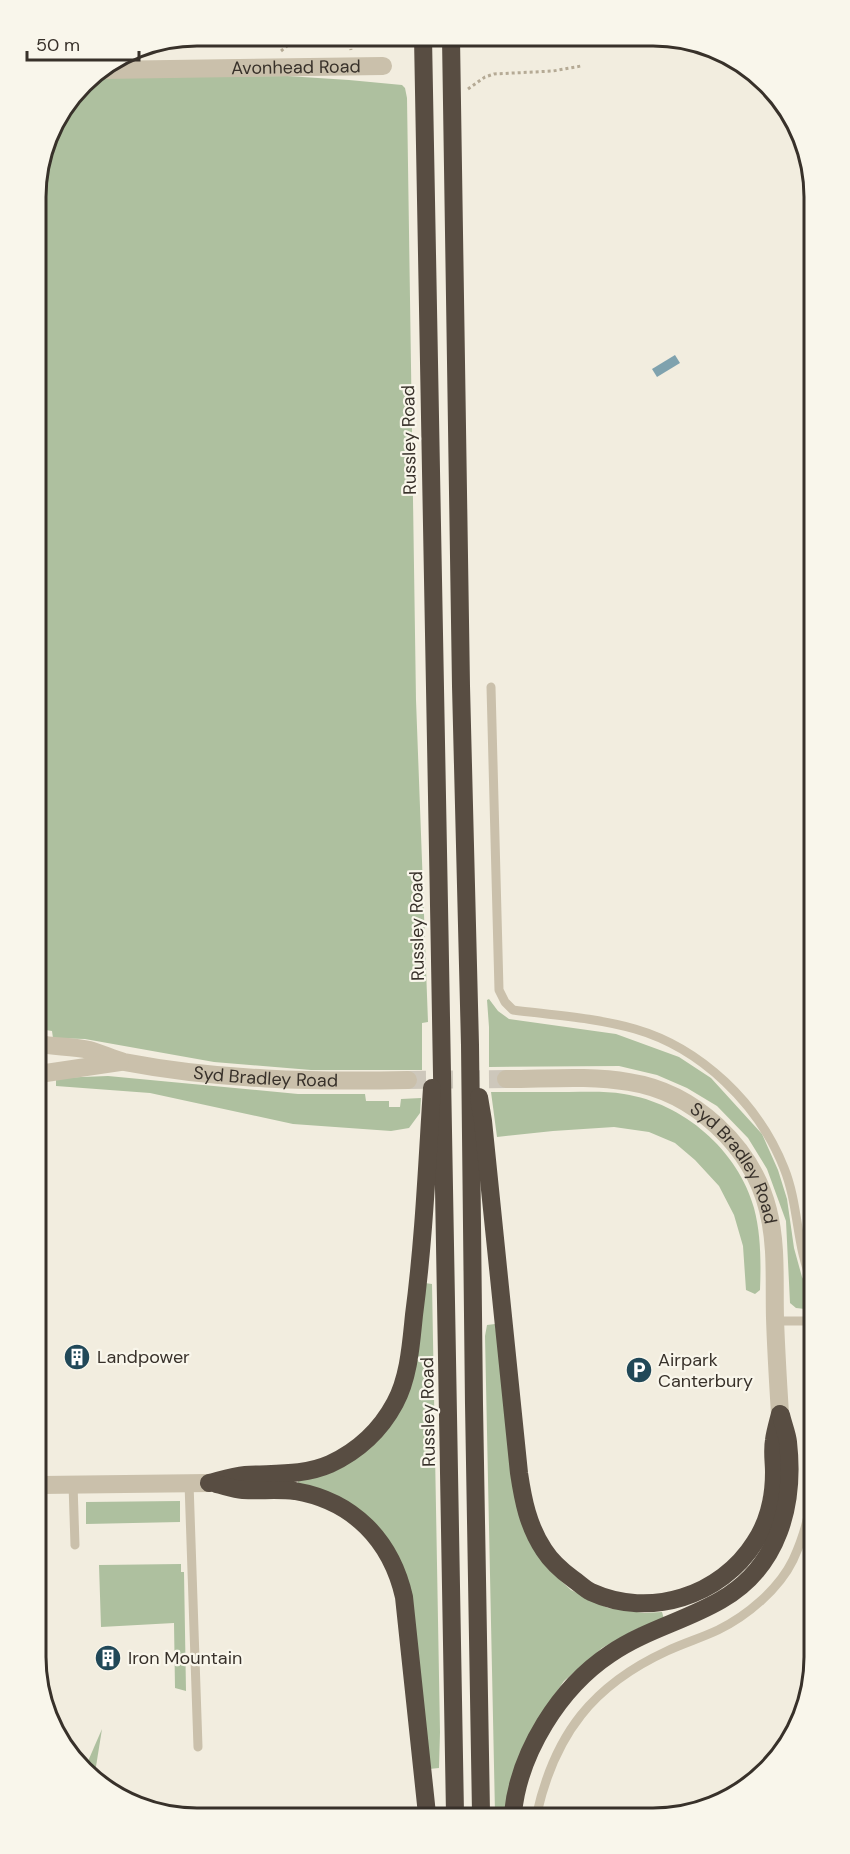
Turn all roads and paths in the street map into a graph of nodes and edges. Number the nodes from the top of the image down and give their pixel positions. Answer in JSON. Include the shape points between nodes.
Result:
{"nodes":[{"id":1,"x":423,"y":46,"type":"edge"},
{"id":2,"x":452,"y":46,"type":"edge"},
{"id":3,"x":383,"y":66,"type":"dead end"},
{"id":4,"x":581,"y":66,"type":"dead end"},
{"id":5,"x":118,"y":70,"type":"edge"},
{"id":6,"x":465,"y":90,"type":"dead end"},
{"id":7,"x":492,"y":687,"type":"dead end"},
{"id":8,"x":439,"y":984,"type":"junction"},
{"id":9,"x":46,"y":1045,"type":"edge"},
{"id":10,"x":470,"y":1045,"type":"junction"},
{"id":11,"x":122,"y":1061,"type":"junction"},
{"id":12,"x":46,"y":1073,"type":"edge"},
{"id":13,"x":506,"y":1079,"type":"tunnel mouth"},
{"id":14,"x":408,"y":1080,"type":"tunnel mouth"},
{"id":15,"x":803,"y":1258,"type":"edge"},
{"id":16,"x":775,"y":1321,"type":"junction"},
{"id":17,"x":803,"y":1321,"type":"edge"},
{"id":18,"x":780,"y":1414,"type":"junction"},
{"id":19,"x":189,"y":1483,"type":"junction"},
{"id":20,"x":209,"y":1483,"type":"junction"},
{"id":21,"x":73,"y":1484,"type":"junction"},
{"id":22,"x":46,"y":1485,"type":"edge"},
{"id":23,"x":803,"y":1532,"type":"edge"},
{"id":24,"x":75,"y":1545,"type":"dead end"},
{"id":25,"x":198,"y":1747,"type":"dead end"},
{"id":26,"x":426,"y":1808,"type":"edge"},
{"id":27,"x":455,"y":1808,"type":"edge"},
{"id":28,"x":481,"y":1808,"type":"edge"},
{"id":29,"x":514,"y":1808,"type":"edge"},
{"id":30,"x":538,"y":1808,"type":"edge"}],
"edges":[{"from":1,"to":8,"type":"highway","name":"Russley Road"},
{"from":2,"to":10,"type":"highway"},
{"from":3,"to":5,"type":"street","name":"Avonhead Road"},
{"from":4,"to":6,"type":"path","via":[[494,74]]},
{"from":7,"to":15,"type":"lane","via":[[499,990],[505,1002],[513,1010],[636,1029],[690,1055],[722,1080],[760,1123],[784,1166]]},
{"from":8,"to":20,"type":"highway","via":[[420,1265],[410,1350],[396,1401],[369,1440],[327,1465],[302,1472],[242,1475]]},
{"from":8,"to":27,"type":"highway","name":"Russley Road"},
{"from":9,"to":11,"type":"street","name":"Syd Bradley Road","via":[[87,1049]]},
{"from":10,"to":18,"type":"highway","via":[[483,1122],[519,1473],[524,1506],[545,1552],[590,1591],[639,1604],[682,1599],[718,1582],[744,1557],[764,1525],[773,1491],[774,1440]]},
{"from":10,"to":28,"type":"highway"},
{"from":11,"to":12,"type":"street","name":"Syd Bradley Road"},
{"from":11,"to":14,"type":"street","name":"Syd Bradley Road","via":[[280,1080]]},
{"from":13,"to":16,"type":"street","name":"Syd Bradley Road","via":[[631,1082],[676,1097],[710,1119],[743,1156],[768,1209],[774,1243]]},
{"from":16,"to":17,"type":"lane"},
{"from":16,"to":18,"type":"street","name":"Syd Bradley Road"},
{"from":18,"to":29,"type":"highway","via":[[788,1440],[788,1502],[776,1542],[763,1562],[724,1599],[626,1643],[569,1691],[531,1749],[520,1773]]},
{"from":19,"to":20,"type":"street"},
{"from":19,"to":21,"type":"street"},
{"from":19,"to":25,"type":"lane"},
{"from":20,"to":26,"type":"highway","via":[[242,1490],[319,1496],[342,1507],[378,1539],[400,1579],[404,1597]]},
{"from":21,"to":22,"type":"street"},
{"from":21,"to":24,"type":"lane"},
{"from":23,"to":30,"type":"lane","via":[[792,1561],[778,1581],[741,1616],[642,1664],[594,1700],[560,1745]]}]}
